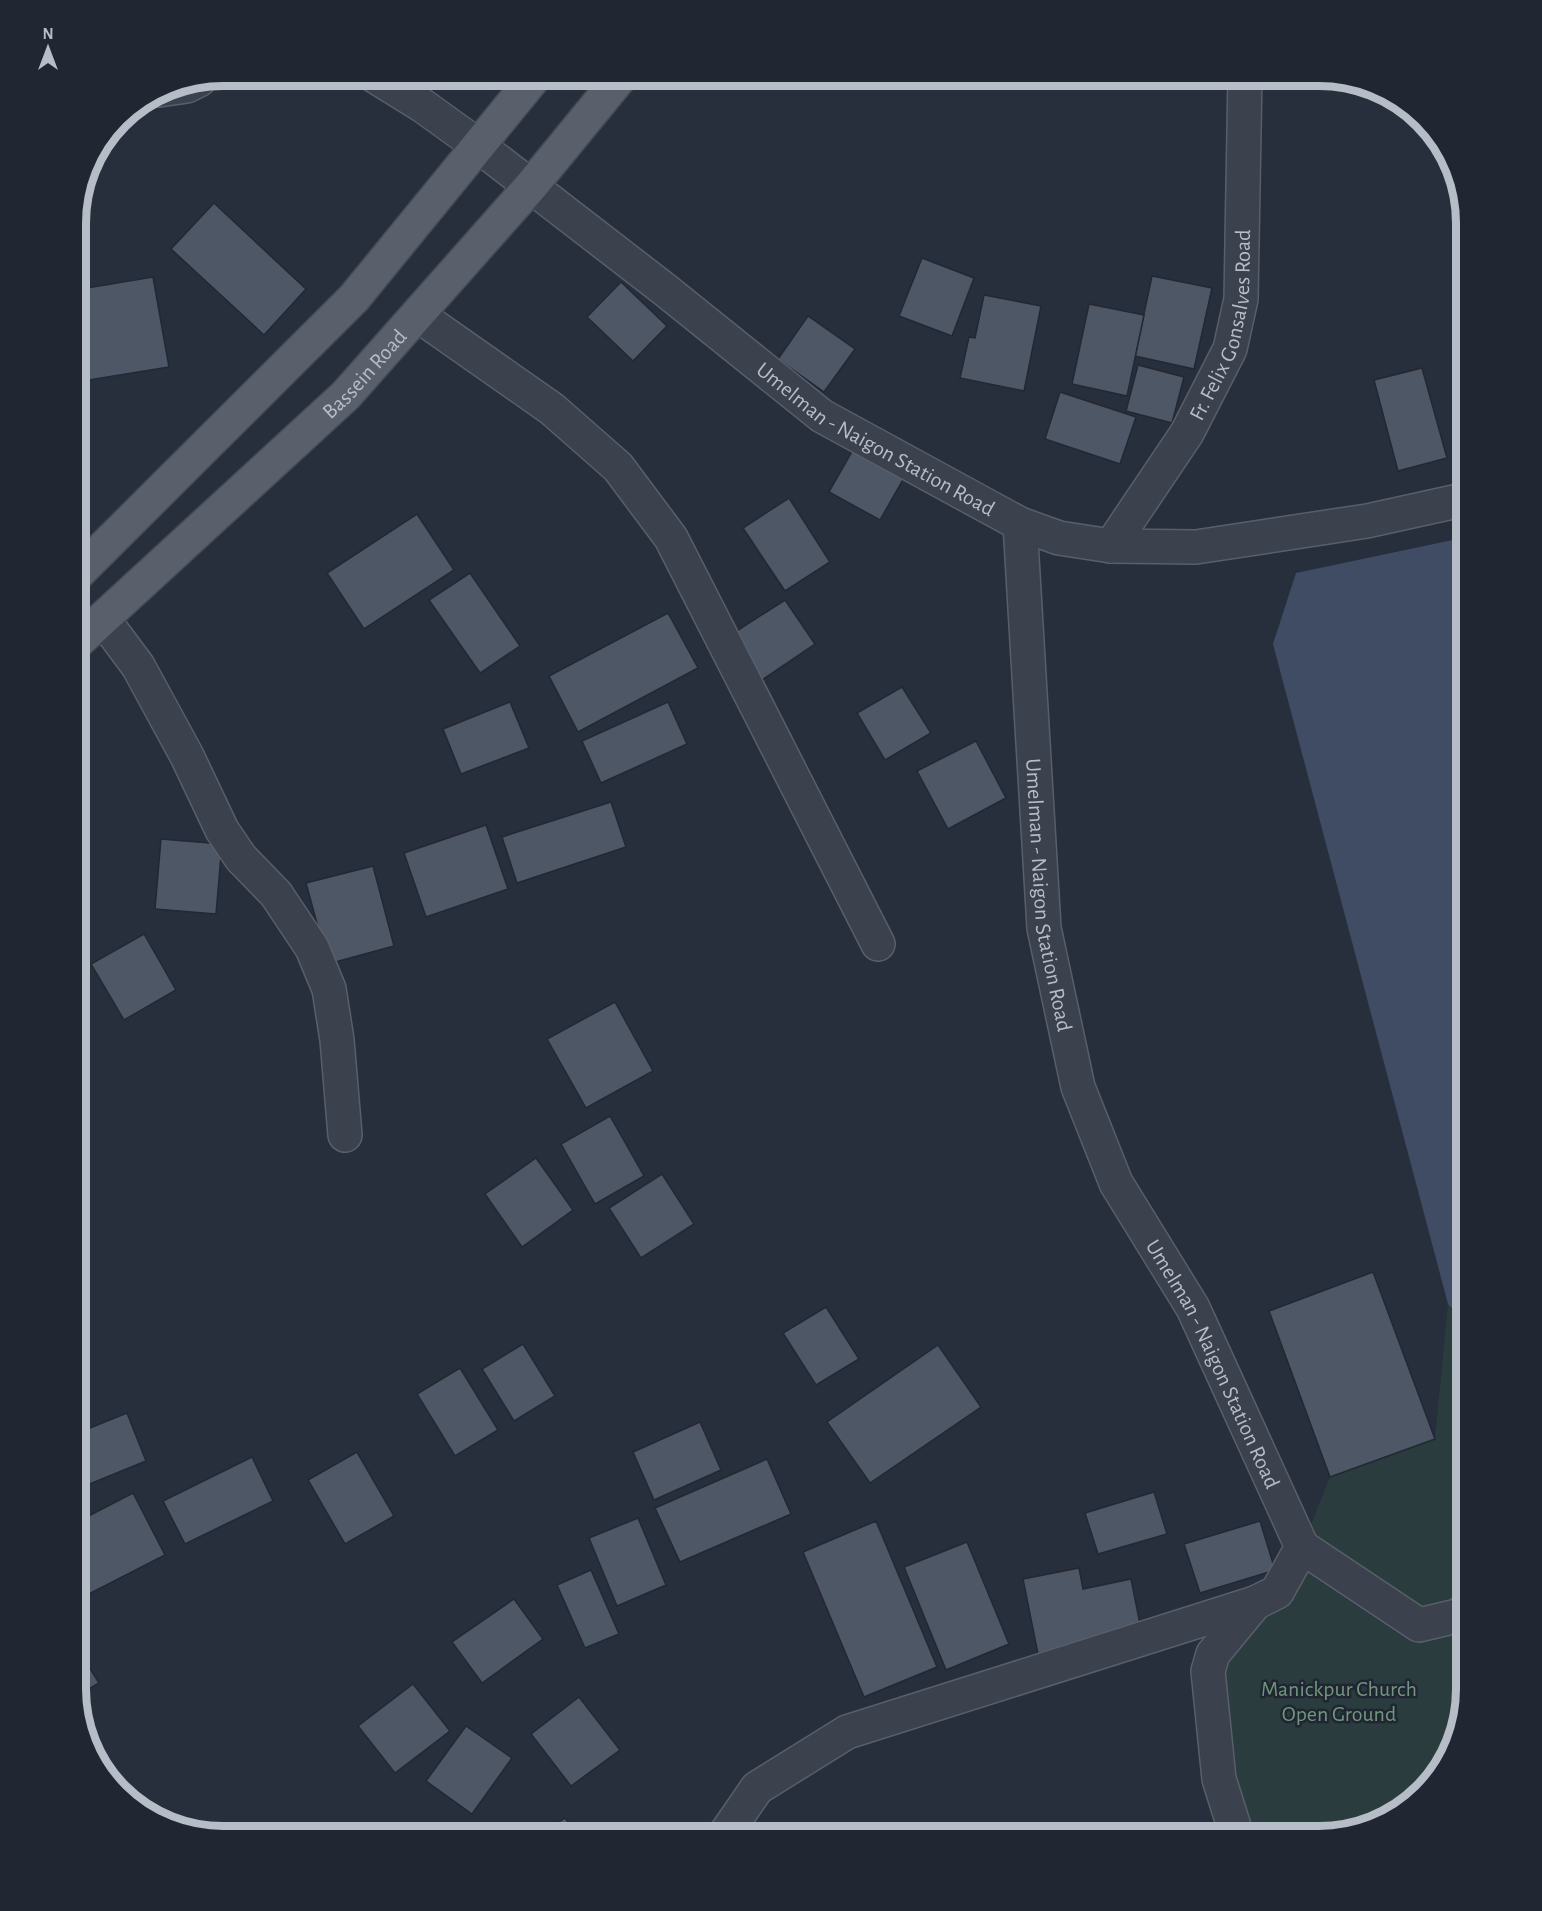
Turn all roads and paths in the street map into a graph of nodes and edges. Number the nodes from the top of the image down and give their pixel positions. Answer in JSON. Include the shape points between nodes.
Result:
{"nodes":[{"id":1,"x":391,"y":86,"type":"edge"},
{"id":2,"x":527,"y":86,"type":"edge"},
{"id":3,"x":613,"y":86,"type":"edge"},
{"id":4,"x":1245,"y":86,"type":"edge"},
{"id":5,"x":480,"y":147,"type":"junction"},
{"id":6,"x":531,"y":186,"type":"junction"},
{"id":7,"x":418,"y":315,"type":"junction"},
{"id":8,"x":1456,"y":501,"type":"edge"},
{"id":9,"x":1020,"y":524,"type":"junction"},
{"id":10,"x":1111,"y":546,"type":"junction"},
{"id":11,"x":86,"y":565,"type":"edge"},
{"id":12,"x":103,"y":619,"type":"junction"},
{"id":13,"x":86,"y":634,"type":"edge"},
{"id":14,"x":878,"y":944,"type":"dead end"},
{"id":15,"x":345,"y":1135,"type":"dead end"},
{"id":16,"x":1302,"y":1547,"type":"junction"},
{"id":17,"x":1255,"y":1603,"type":"junction"},
{"id":18,"x":1456,"y":1616,"type":"edge"},
{"id":19,"x":731,"y":1826,"type":"edge"},
{"id":20,"x":1234,"y":1826,"type":"edge"}],
"edges":[{"from":1,"to":5,"type":"street","name":"Umelman - Naigon Station Road"},
{"from":2,"to":5,"type":"main road"},
{"from":3,"to":6,"type":"main road","name":"Bassein Road"},
{"from":4,"to":10,"type":"street","name":"Fr. Felix Gonsalves Road","via":[[1241,299],[1230,349],[1187,433]]},
{"from":5,"to":6,"type":"street","name":"Umelman - Naigon Station Road"},
{"from":5,"to":11,"type":"main road","via":[[354,298]]},
{"from":6,"to":7,"type":"main road","name":"Bassein Road"},
{"from":6,"to":9,"type":"street","name":"Umelman - Naigon Station Road","via":[[822,416]]},
{"from":7,"to":12,"type":"main road","name":"Bassein Road","via":[[346,395]]},
{"from":7,"to":14,"type":"street","via":[[552,408],[618,467],[671,538]]},
{"from":8,"to":10,"type":"street","via":[[1367,521],[1196,547]]},
{"from":9,"to":10,"type":"street","via":[[1059,538]]},
{"from":9,"to":16,"type":"street","name":"Umelman - Naigon Station Road","via":[[1044,928],[1078,1087],[1116,1183],[1193,1308]]},
{"from":12,"to":13,"type":"main road","name":"Bassein Road"},
{"from":12,"to":15,"type":"street","via":[[138,666],[222,830],[241,858],[276,894],[312,948],[329,989]]},
{"from":16,"to":17,"type":"street","via":[[1276,1592]]},
{"from":16,"to":18,"type":"street","via":[[1419,1625]]},
{"from":17,"to":19,"type":"street","via":[[847,1732],[757,1788]]},
{"from":17,"to":20,"type":"street","via":[[1213,1654],[1208,1671],[1219,1779]]}]}
